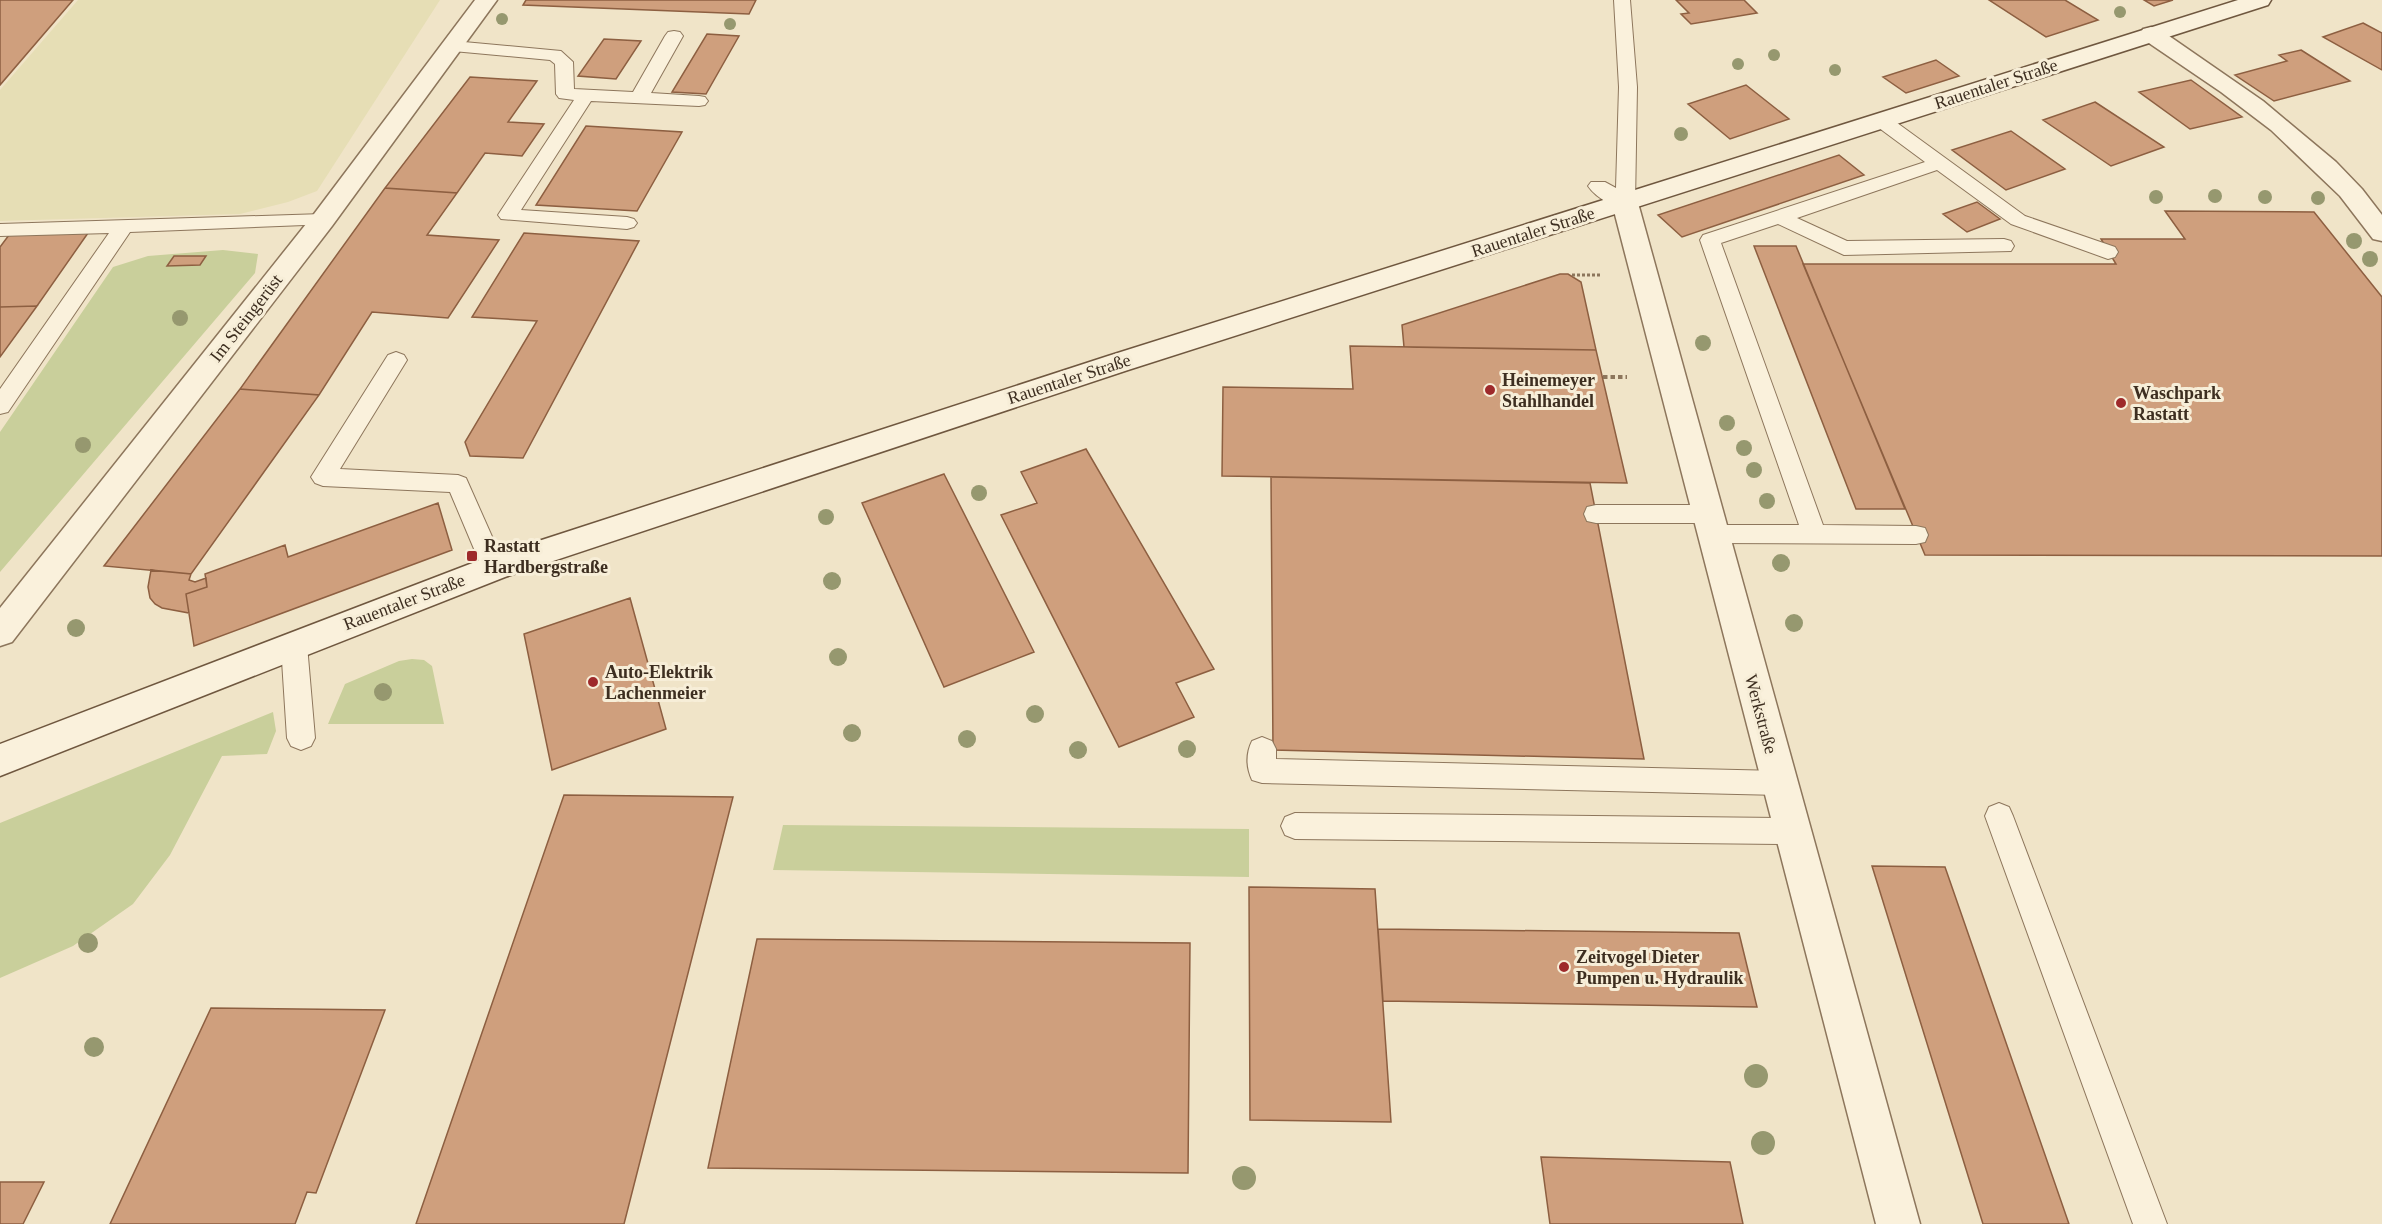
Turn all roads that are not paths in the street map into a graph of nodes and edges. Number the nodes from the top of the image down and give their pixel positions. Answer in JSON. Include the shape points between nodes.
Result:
{"nodes":[{"id":1,"x":486,"y":0,"type":"edge"},
{"id":2,"x":1622,"y":0,"type":"edge"},
{"id":3,"x":2260,"y":0,"type":"edge"},
{"id":4,"x":2151,"y":34,"type":"junction"},
{"id":5,"x":674,"y":36,"type":"dead end"},
{"id":6,"x":453,"y":46,"type":"junction"},
{"id":7,"x":586,"y":95,"type":"junction"},
{"id":8,"x":639,"y":98,"type":"junction"},
{"id":9,"x":699,"y":101,"type":"dead end"},
{"id":10,"x":1882,"y":121,"type":"junction"},
{"id":11,"x":1940,"y":163,"type":"junction"},
{"id":12,"x":1611,"y":194,"type":"junction"},
{"id":13,"x":1780,"y":217,"type":"junction"},
{"id":14,"x":323,"y":220,"type":"junction"},
{"id":15,"x":627,"y":223,"type":"dead end"},
{"id":16,"x":124,"y":226,"type":"junction"},
{"id":17,"x":0,"y":230,"type":"edge"},
{"id":18,"x":2382,"y":233,"type":"edge"},
{"id":19,"x":2004,"y":246,"type":"dead end"},
{"id":20,"x":2108,"y":252,"type":"dead end"},
{"id":21,"x":396,"y":360,"type":"dead end"},
{"id":22,"x":0,"y":406,"type":"edge"},
{"id":23,"x":1596,"y":514,"type":"dead end"},
{"id":24,"x":1710,"y":524,"type":"junction"},
{"id":25,"x":1814,"y":534,"type":"junction"},
{"id":26,"x":1916,"y":535,"type":"dead end"},
{"id":27,"x":494,"y":568,"type":"junction"},
{"id":28,"x":0,"y":632,"type":"edge"},
{"id":29,"x":294,"y":645,"type":"junction"},
{"id":30,"x":301,"y":738,"type":"dead end"},
{"id":31,"x":1262,"y":749,"type":"dead end"},
{"id":32,"x":0,"y":760,"type":"edge"},
{"id":33,"x":1780,"y":783,"type":"junction"},
{"id":34,"x":2000,"y":816,"type":"dead end"},
{"id":35,"x":1295,"y":826,"type":"dead end"},
{"id":36,"x":1792,"y":831,"type":"junction"},
{"id":37,"x":1898,"y":1224,"type":"edge"},
{"id":38,"x":2150,"y":1224,"type":"edge"}],
"edges":[{"from":1,"to":6,"type":"street","name":"Im Steingerüst"},
{"from":2,"to":12,"type":"lane","via":[[1628,87]]},
{"from":3,"to":4,"type":"street","name":"Rauentaler Straße"},
{"from":4,"to":10,"type":"street","name":"Rauentaler Straße"},
{"from":4,"to":18,"type":"street","via":[[2225,83],[2295,138],[2349,190]]},
{"from":5,"to":8,"type":"lane"},
{"from":6,"to":7,"type":"lane","via":[[555,55],[564,62],[565,94]]},
{"from":6,"to":14,"type":"street","name":"Im Steingerüst"},
{"from":7,"to":8,"type":"lane"},
{"from":7,"to":15,"type":"lane","via":[[508,215]]},
{"from":8,"to":9,"type":"lane"},
{"from":10,"to":11,"type":"lane"},
{"from":10,"to":12,"type":"street","name":"Rauentaler Straße"},
{"from":11,"to":13,"type":"lane"},
{"from":11,"to":20,"type":"lane","via":[[2018,220]]},
{"from":12,"to":24,"type":"street","name":"Werkstraße"},
{"from":12,"to":27,"type":"street","name":"Rauentaler Straße","via":[[1118,363]]},
{"from":13,"to":19,"type":"lane","via":[[1844,248]]},
{"from":13,"to":25,"type":"lane","via":[[1710,240]]},
{"from":14,"to":16,"type":"lane"},
{"from":14,"to":28,"type":"street","name":"Im Steingerüst"},
{"from":16,"to":17,"type":"lane"},
{"from":16,"to":22,"type":"lane"},
{"from":21,"to":27,"type":"lane","via":[[323,477],[458,484]]},
{"from":23,"to":24,"type":"lane"},
{"from":24,"to":25,"type":"lane"},
{"from":24,"to":33,"type":"street","name":"Werkstraße"},
{"from":25,"to":26,"type":"lane"},
{"from":27,"to":29,"type":"street","name":"Rauentaler Straße"},
{"from":29,"to":30,"type":"lane"},
{"from":29,"to":32,"type":"street","name":"Rauentaler Straße"},
{"from":31,"to":33,"type":"lane","via":[[1262,771]]},
{"from":33,"to":36,"type":"street","name":"Werkstraße"},
{"from":34,"to":38,"type":"lane"},
{"from":35,"to":36,"type":"lane"},
{"from":36,"to":37,"type":"street","name":"Werkstraße"}]}
